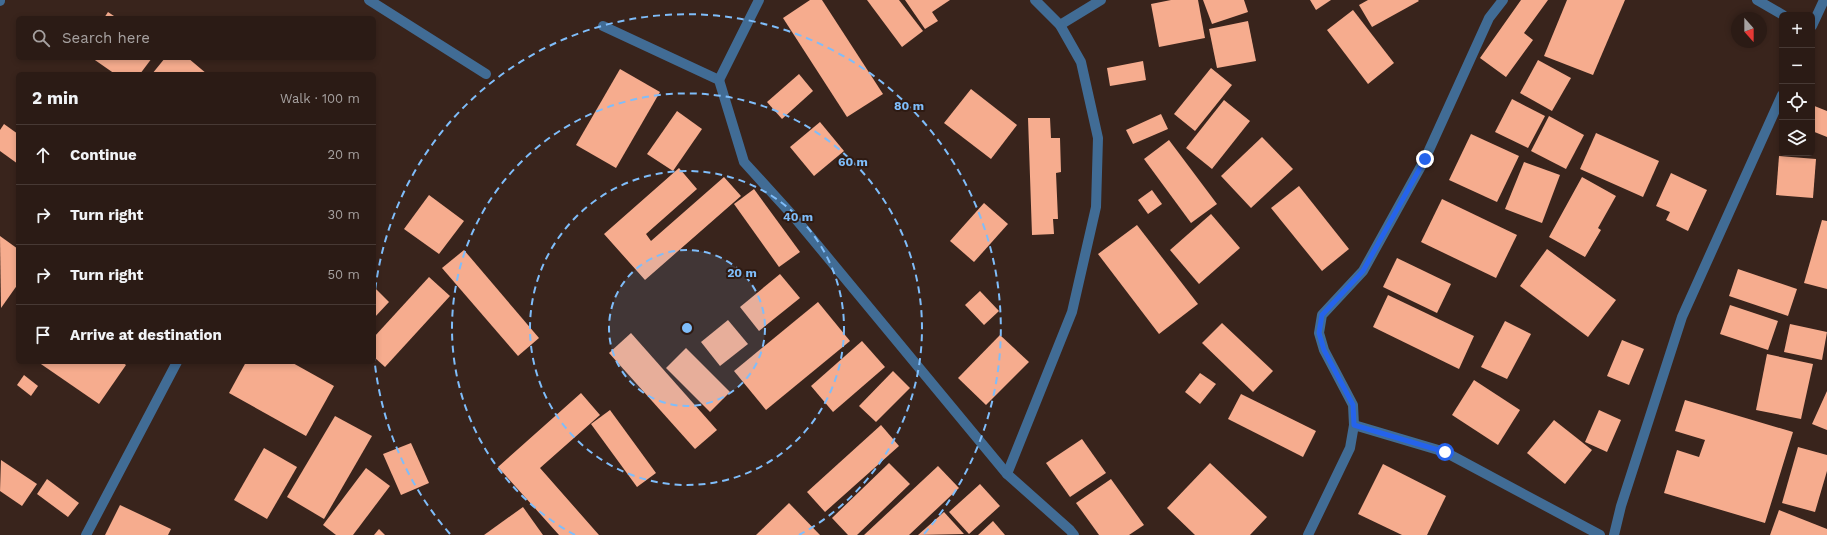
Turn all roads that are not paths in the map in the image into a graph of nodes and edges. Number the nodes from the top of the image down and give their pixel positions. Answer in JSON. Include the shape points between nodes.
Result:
{"nodes":[{"id":1,"x":369,"y":0,"type":"edge"},
{"id":2,"x":759,"y":0,"type":"edge"},
{"id":3,"x":1035,"y":0,"type":"edge"},
{"id":4,"x":1101,"y":0,"type":"edge"},
{"id":5,"x":1504,"y":0,"type":"edge"},
{"id":6,"x":1757,"y":0,"type":"edge"},
{"id":7,"x":1824,"y":0,"type":"edge"},
{"id":8,"x":1779,"y":13,"type":"edge"},
{"id":9,"x":1815,"y":20,"type":"edge"},
{"id":10,"x":1060,"y":25,"type":"junction"},
{"id":11,"x":603,"y":26,"type":"dead end"},
{"id":12,"x":486,"y":74,"type":"dead end"},
{"id":13,"x":719,"y":80,"type":"junction"},
{"id":14,"x":1779,"y":102,"type":"edge"},
{"id":15,"x":176,"y":364,"type":"edge"},
{"id":16,"x":1354,"y":425,"type":"junction"},
{"id":17,"x":1007,"y":474,"type":"junction"},
{"id":18,"x":86,"y":535,"type":"edge"},
{"id":19,"x":1074,"y":535,"type":"edge"},
{"id":20,"x":1308,"y":535,"type":"edge"},
{"id":21,"x":1600,"y":535,"type":"edge"},
{"id":22,"x":1614,"y":535,"type":"edge"}],
"edges":[{"from":1,"to":12,"type":"street"},
{"from":2,"to":13,"type":"street"},
{"from":3,"to":10,"type":"street"},
{"from":4,"to":10,"type":"street"},
{"from":5,"to":16,"type":"street","via":[[1489,18],[1425,159],[1363,271],[1322,315],[1319,333],[1324,350],[1353,405]]},
{"from":6,"to":8,"type":"street"},
{"from":7,"to":9,"type":"street"},
{"from":10,"to":17,"type":"street","via":[[1081,62],[1098,138],[1096,207],[1072,312]]},
{"from":11,"to":13,"type":"street"},
{"from":13,"to":17,"type":"street","via":[[744,162],[795,218]]},
{"from":14,"to":22,"type":"street","via":[[1682,317]]},
{"from":15,"to":18,"type":"street"},
{"from":16,"to":20,"type":"street","via":[[1350,448]]},
{"from":16,"to":21,"type":"street","via":[[1445,452]]},
{"from":17,"to":19,"type":"street"}]}
